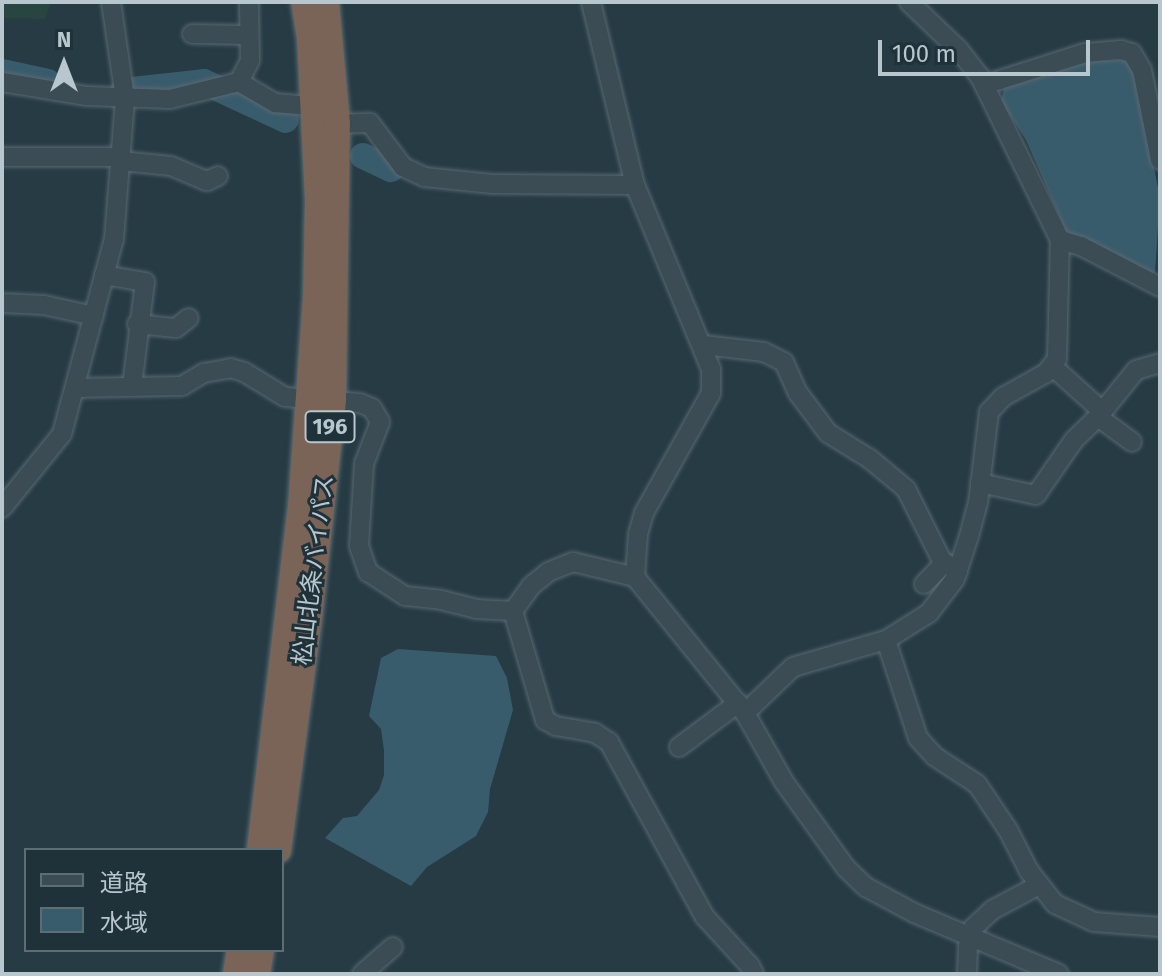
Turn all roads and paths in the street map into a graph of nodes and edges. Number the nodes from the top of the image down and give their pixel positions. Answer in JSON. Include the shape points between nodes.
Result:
{"nodes":[{"id":1,"x":111,"y":2,"type":"edge"},
{"id":2,"x":249,"y":2,"type":"edge"},
{"id":3,"x":304,"y":2,"type":"edge"},
{"id":4,"x":326,"y":2,"type":"edge"},
{"id":5,"x":591,"y":2,"type":"edge"},
{"id":6,"x":909,"y":2,"type":"edge"},
{"id":7,"x":192,"y":34,"type":"dead end"},
{"id":8,"x":249,"y":35,"type":"junction"},
{"id":9,"x":2,"y":82,"type":"edge"},
{"id":10,"x":984,"y":85,"type":"junction"},
{"id":11,"x":225,"y":87,"type":"junction"},
{"id":12,"x":125,"y":98,"type":"junction"},
{"id":13,"x":313,"y":106,"type":"junction"},
{"id":14,"x":337,"y":124,"type":"junction"},
{"id":15,"x":2,"y":157,"type":"edge"},
{"id":16,"x":121,"y":159,"type":"junction"},
{"id":17,"x":1160,"y":160,"type":"edge"},
{"id":18,"x":218,"y":176,"type":"dead end"},
{"id":19,"x":635,"y":185,"type":"junction"},
{"id":20,"x":1060,"y":240,"type":"junction"},
{"id":21,"x":104,"y":275,"type":"junction"},
{"id":22,"x":1160,"y":285,"type":"edge"},
{"id":23,"x":2,"y":303,"type":"edge"},
{"id":24,"x":94,"y":316,"type":"junction"},
{"id":25,"x":189,"y":318,"type":"dead end"},
{"id":26,"x":137,"y":324,"type":"junction"},
{"id":27,"x":704,"y":345,"type":"junction"},
{"id":28,"x":1160,"y":363,"type":"edge"},
{"id":29,"x":1053,"y":367,"type":"junction"},
{"id":30,"x":132,"y":387,"type":"junction"},
{"id":31,"x":76,"y":388,"type":"junction"},
{"id":32,"x":320,"y":398,"type":"junction"},
{"id":33,"x":1100,"y":414,"type":"junction"},
{"id":34,"x":1132,"y":442,"type":"dead end"},
{"id":35,"x":980,"y":483,"type":"junction"},
{"id":36,"x":2,"y":508,"type":"edge"},
{"id":37,"x":951,"y":567,"type":"junction"},
{"id":38,"x":635,"y":577,"type":"junction"},
{"id":39,"x":924,"y":584,"type":"dead end"},
{"id":40,"x":513,"y":611,"type":"junction"},
{"id":41,"x":886,"y":640,"type":"junction"},
{"id":42,"x":741,"y":708,"type":"junction"},
{"id":43,"x":679,"y":747,"type":"dead end"},
{"id":44,"x":260,"y":848,"type":"edge"},
{"id":45,"x":278,"y":848,"type":"edge"},
{"id":46,"x":1039,"y":885,"type":"junction"},
{"id":47,"x":1160,"y":927,"type":"edge"},
{"id":48,"x":969,"y":937,"type":"junction"},
{"id":49,"x":393,"y":947,"type":"dead end"},
{"id":50,"x":240,"y":952,"type":"edge"},
{"id":51,"x":261,"y":952,"type":"edge"},
{"id":52,"x":236,"y":974,"type":"edge"},
{"id":53,"x":257,"y":974,"type":"edge"},
{"id":54,"x":362,"y":974,"type":"edge"},
{"id":55,"x":754,"y":974,"type":"edge"},
{"id":56,"x":967,"y":974,"type":"edge"},
{"id":57,"x":1059,"y":974,"type":"edge"}],
"edges":[{"from":1,"to":12,"type":"street"},
{"from":2,"to":8,"type":"street"},
{"from":3,"to":13,"type":"highway","name":"松山北条バイパス","number":"196"},
{"from":4,"to":14,"type":"highway","name":"松山北条バイパス","number":"196"},
{"from":5,"to":19,"type":"street"},
{"from":6,"to":10,"type":"street","via":[[958,49]]},
{"from":7,"to":8,"type":"street"},
{"from":8,"to":11,"type":"street","via":[[250,60]]},
{"from":9,"to":12,"type":"street"},
{"from":10,"to":17,"type":"street","via":[[1085,53],[1132,53],[1142,70]]},
{"from":10,"to":20,"type":"street"},
{"from":11,"to":12,"type":"street","via":[[170,99]]},
{"from":11,"to":13,"type":"street","via":[[275,103]]},
{"from":12,"to":16,"type":"street"},
{"from":13,"to":32,"type":"highway","name":"松山北条バイパス","number":"196"},
{"from":14,"to":19,"type":"street","via":[[370,123],[403,167],[424,177],[493,184]]},
{"from":14,"to":32,"type":"highway","name":"松山北条バイパス","number":"196"},
{"from":15,"to":16,"type":"street"},
{"from":16,"to":18,"type":"street","via":[[171,166],[207,181]]},
{"from":16,"to":21,"type":"street","via":[[114,239]]},
{"from":19,"to":27,"type":"street"},
{"from":20,"to":22,"type":"street"},
{"from":20,"to":29,"type":"street"},
{"from":21,"to":24,"type":"street"},
{"from":21,"to":26,"type":"street","via":[[145,282]]},
{"from":23,"to":24,"type":"street"},
{"from":24,"to":31,"type":"street"},
{"from":25,"to":26,"type":"street","via":[[176,328]]},
{"from":26,"to":30,"type":"street","via":[[140,342]]},
{"from":27,"to":37,"type":"street","via":[[764,352],[784,362],[798,393],[828,433],[906,489]]},
{"from":27,"to":38,"type":"street","via":[[711,393],[644,513]]},
{"from":28,"to":33,"type":"street","via":[[1136,370]]},
{"from":29,"to":33,"type":"street"},
{"from":29,"to":35,"type":"street","via":[[1003,397],[989,412]]},
{"from":30,"to":31,"type":"street"},
{"from":30,"to":32,"type":"street","via":[[182,386],[204,373],[231,368],[285,397]]},
{"from":31,"to":36,"type":"street","via":[[54,447]]},
{"from":32,"to":40,"type":"street","via":[[360,403],[372,408],[380,422],[364,464],[359,546],[368,572],[405,596]]},
{"from":32,"to":44,"type":"highway","name":"松山北条バイパス","number":"196"},
{"from":32,"to":45,"type":"highway","name":"松山北条バイパス","number":"196","via":[[309,618]]},
{"from":33,"to":34,"type":"street"},
{"from":33,"to":35,"type":"street","via":[[1074,440],[1036,495]]},
{"from":35,"to":37,"type":"street"},
{"from":37,"to":39,"type":"street"},
{"from":37,"to":41,"type":"street","via":[[929,613]]},
{"from":38,"to":40,"type":"street","via":[[573,562],[548,572]]},
{"from":38,"to":42,"type":"street"},
{"from":40,"to":55,"type":"street","via":[[545,720],[609,742],[705,917]]},
{"from":41,"to":42,"type":"street","via":[[793,667]]},
{"from":41,"to":46,"type":"street","via":[[918,738],[934,756],[977,784]]},
{"from":42,"to":43,"type":"street"},
{"from":42,"to":48,"type":"street","via":[[784,782],[846,868],[887,900]]},
{"from":46,"to":47,"type":"street","via":[[1055,904],[1080,919]]},
{"from":46,"to":48,"type":"street","via":[[992,910]]},
{"from":48,"to":56,"type":"street"},
{"from":48,"to":57,"type":"street"},
{"from":49,"to":54,"type":"street"},
{"from":50,"to":52,"type":"highway"},
{"from":51,"to":53,"type":"highway"}]}
